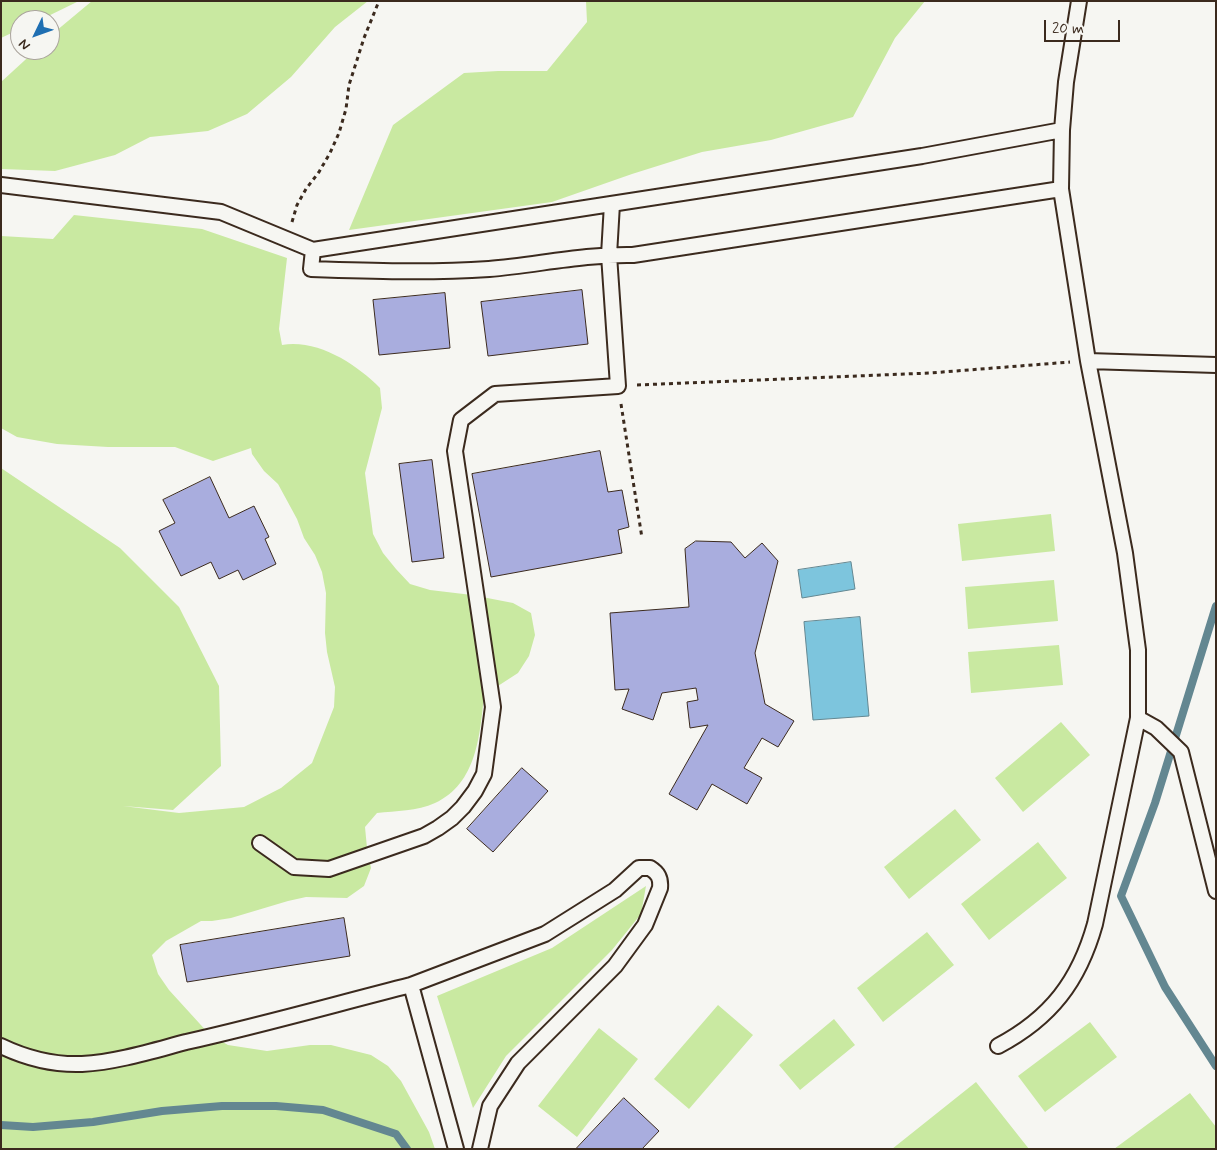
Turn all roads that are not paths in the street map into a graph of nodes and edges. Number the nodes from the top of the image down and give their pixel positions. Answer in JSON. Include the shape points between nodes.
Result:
{"nodes":[{"id":1,"x":1079,"y":1,"type":"edge"},
{"id":2,"x":1062,"y":130,"type":"junction"},
{"id":3,"x":1,"y":186,"type":"edge"},
{"id":4,"x":1061,"y":189,"type":"junction"},
{"id":5,"x":612,"y":204,"type":"junction"},
{"id":6,"x":313,"y":250,"type":"junction"},
{"id":7,"x":609,"y":255,"type":"junction"},
{"id":8,"x":1088,"y":361,"type":"junction"},
{"id":9,"x":1216,"y":365,"type":"edge"},
{"id":10,"x":1138,"y":718,"type":"junction"},
{"id":11,"x":260,"y":843,"type":"dead end"},
{"id":12,"x":1216,"y":891,"type":"edge"},
{"id":13,"x":411,"y":985,"type":"junction"},
{"id":14,"x":1,"y":1046,"type":"edge"},
{"id":15,"x":998,"y":1046,"type":"dead end"},
{"id":16,"x":456,"y":1149,"type":"edge"},
{"id":17,"x":480,"y":1149,"type":"edge"}],
"edges":[{"from":1,"to":2,"type":"lane"},
{"from":2,"to":4,"type":"lane"},
{"from":2,"to":5,"type":"lane","via":[[922,156]]},
{"from":3,"to":6,"type":"lane","via":[[221,212]]},
{"from":4,"to":7,"type":"lane","via":[[633,255]]},
{"from":4,"to":8,"type":"lane"},
{"from":5,"to":6,"type":"lane"},
{"from":5,"to":7,"type":"lane"},
{"from":6,"to":7,"type":"lane","via":[[311,269],[398,272],[489,269]]},
{"from":7,"to":11,"type":"lane","via":[[618,386],[495,394],[461,420],[455,451],[494,706],[484,774],[475,791],[463,807],[424,836],[329,869],[294,867]]},
{"from":8,"to":9,"type":"lane"},
{"from":8,"to":10,"type":"lane","via":[[1127,563],[1138,650]]},
{"from":10,"to":12,"type":"lane","via":[[1156,728],[1180,752]]},
{"from":10,"to":15,"type":"lane","via":[[1089,946],[1068,986],[1054,1004],[1038,1021]]},
{"from":13,"to":14,"type":"lane","via":[[107,1061],[56,1062],[33,1058]]},
{"from":13,"to":16,"type":"lane"},
{"from":13,"to":17,"type":"lane","via":[[545,934],[615,890],[639,868],[650,868],[659,876],[660,888],[646,925],[615,966],[518,1062],[490,1106]]}]}
